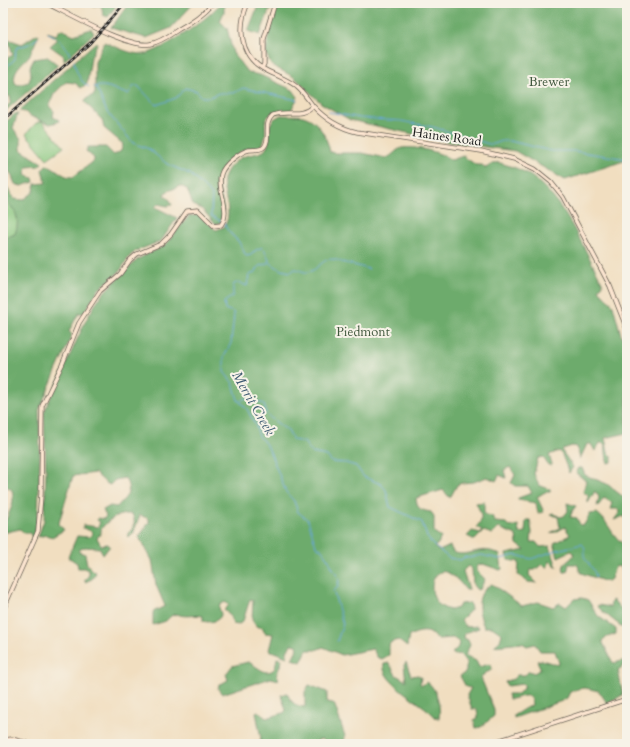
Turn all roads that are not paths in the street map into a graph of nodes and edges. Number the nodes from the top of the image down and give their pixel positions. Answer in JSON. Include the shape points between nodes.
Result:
{"nodes":[{"id":1,"x":46,"y":3,"type":"edge"},
{"id":2,"x":58,"y":3,"type":"edge"},
{"id":3,"x":213,"y":3,"type":"edge"},
{"id":4,"x":248,"y":3,"type":"edge"},
{"id":5,"x":275,"y":3,"type":"edge"},
{"id":6,"x":55,"y":8,"type":"junction"},
{"id":7,"x":262,"y":68,"type":"junction"},
{"id":8,"x":313,"y":106,"type":"junction"},
{"id":9,"x":627,"y":329,"type":"edge"},
{"id":10,"x":3,"y":610,"type":"edge"},
{"id":11,"x":627,"y":699,"type":"edge"},
{"id":12,"x":3,"y":740,"type":"edge"},
{"id":13,"x":30,"y":744,"type":"edge"},
{"id":14,"x":488,"y":744,"type":"edge"}],
"edges":[{"from":1,"to":6,"type":"main road"},
{"from":2,"to":6,"type":"main road"},
{"from":3,"to":6,"type":"main road","via":[[195,20],[154,44],[132,44]]},
{"from":4,"to":7,"type":"main road","name":"Haines Road","via":[[241,22],[243,43],[248,55]]},
{"from":5,"to":7,"type":"main road","via":[[264,39]]},
{"from":7,"to":8,"type":"main road","name":"Haines Road","via":[[295,85]]},
{"from":8,"to":9,"type":"main road","name":"Haines Road","via":[[332,123],[346,130],[481,151],[514,159],[535,170],[551,182],[563,197],[610,286]]},
{"from":8,"to":10,"type":"main road","via":[[303,113],[281,113],[273,116],[266,125],[265,147],[244,152],[224,169],[220,185],[225,213],[219,227],[214,226],[198,210],[187,211],[161,244],[137,254],[130,260],[120,274],[100,291],[79,322],[42,406],[41,506],[38,531]]},
{"from":11,"to":14,"type":"main road"},
{"from":12,"to":13,"type":"main road","via":[[12,739]]}]}
